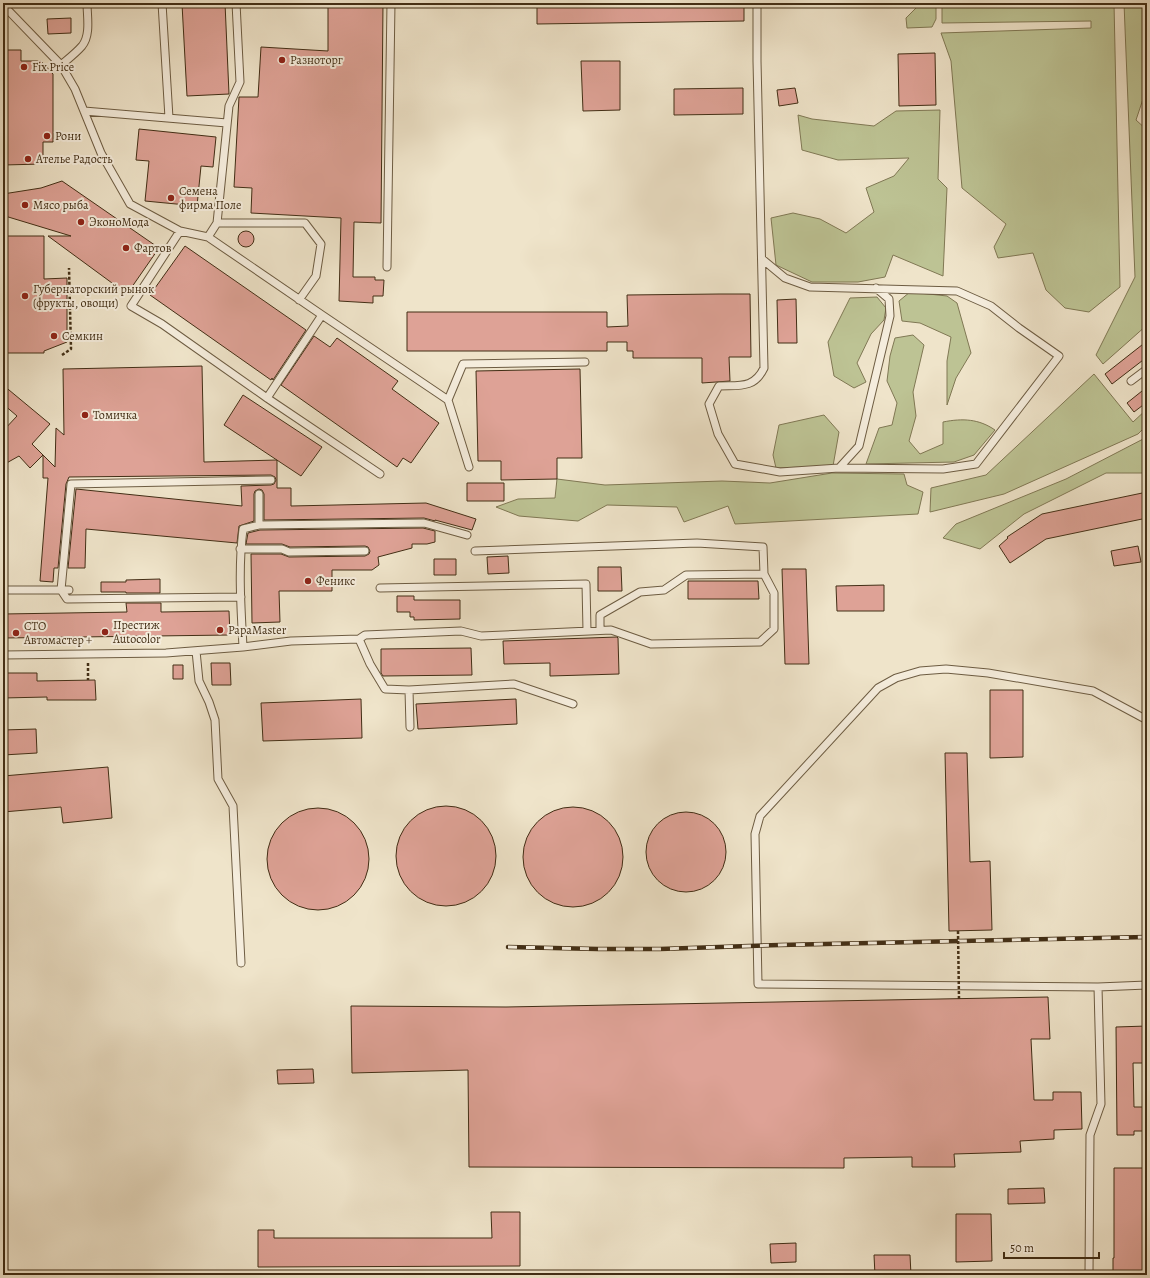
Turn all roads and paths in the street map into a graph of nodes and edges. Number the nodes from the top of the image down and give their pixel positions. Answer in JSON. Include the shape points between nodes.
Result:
{"nodes":[{"id":1,"x":86,"y":3,"type":"edge"},
{"id":2,"x":162,"y":3,"type":"edge"},
{"id":3,"x":236,"y":3,"type":"edge"},
{"id":4,"x":391,"y":3,"type":"edge"},
{"id":5,"x":757,"y":3,"type":"edge"},
{"id":6,"x":3,"y":5,"type":"edge"},
{"id":7,"x":61,"y":65,"type":"junction"},
{"id":8,"x":84,"y":111,"type":"junction"},
{"id":9,"x":169,"y":118,"type":"junction"},
{"id":10,"x":226,"y":123,"type":"junction"},
{"id":11,"x":217,"y":223,"type":"junction"},
{"id":12,"x":180,"y":231,"type":"junction"},
{"id":13,"x":208,"y":237,"type":"junction"},
{"id":14,"x":762,"y":260,"type":"junction"},
{"id":15,"x":387,"y":267,"type":"dead end"},
{"id":16,"x":69,"y":268,"type":"dead end"},
{"id":17,"x":876,"y":288,"type":"junction"},
{"id":18,"x":299,"y":300,"type":"junction"},
{"id":19,"x":322,"y":315,"type":"junction"},
{"id":20,"x":62,"y":355,"type":"dead end"},
{"id":21,"x":585,"y":362,"type":"dead end"},
{"id":22,"x":1147,"y":369,"type":"edge"},
{"id":23,"x":1131,"y":382,"type":"dead end"},
{"id":24,"x":267,"y":398,"type":"junction"},
{"id":25,"x":448,"y":400,"type":"junction"},
{"id":26,"x":470,"y":467,"type":"dead end"},
{"id":27,"x":839,"y":468,"type":"junction"},
{"id":28,"x":380,"y":474,"type":"dead end"},
{"id":29,"x":271,"y":480,"type":"dead end"},
{"id":30,"x":259,"y":494,"type":"dead end"},
{"id":31,"x":259,"y":526,"type":"junction"},
{"id":32,"x":467,"y":535,"type":"dead end"},
{"id":33,"x":240,"y":549,"type":"junction"},
{"id":34,"x":365,"y":551,"type":"dead end"},
{"id":35,"x":475,"y":551,"type":"dead end"},
{"id":36,"x":764,"y":574,"type":"junction"},
{"id":37,"x":380,"y":588,"type":"dead end"},
{"id":38,"x":3,"y":590,"type":"edge"},
{"id":39,"x":61,"y":590,"type":"junction"},
{"id":40,"x":69,"y":590,"type":"dead end"},
{"id":41,"x":240,"y":597,"type":"junction"},
{"id":42,"x":600,"y":630,"type":"junction"},
{"id":43,"x":587,"y":631,"type":"junction"},
{"id":44,"x":359,"y":639,"type":"junction"},
{"id":45,"x":243,"y":647,"type":"junction"},
{"id":46,"x":196,"y":651,"type":"junction"},
{"id":47,"x":88,"y":654,"type":"junction"},
{"id":48,"x":3,"y":655,"type":"edge"},
{"id":49,"x":88,"y":680,"type":"dead end"},
{"id":50,"x":409,"y":690,"type":"junction"},
{"id":51,"x":573,"y":704,"type":"dead end"},
{"id":52,"x":1147,"y":720,"type":"edge"},
{"id":53,"x":410,"y":727,"type":"dead end"},
{"id":54,"x":958,"y":931,"type":"dead end"},
{"id":55,"x":241,"y":963,"type":"dead end"},
{"id":56,"x":1147,"y":985,"type":"edge"},
{"id":57,"x":1098,"y":987,"type":"junction"},
{"id":58,"x":959,"y":999,"type":"dead end"},
{"id":59,"x":1089,"y":1275,"type":"edge"}],
"edges":[{"from":1,"to":7,"type":"lane","via":[[87,28],[84,45]]},
{"from":2,"to":9,"type":"lane"},
{"from":3,"to":10,"type":"lane","via":[[240,82],[229,106]]},
{"from":4,"to":15,"type":"lane"},
{"from":5,"to":14,"type":"lane"},
{"from":6,"to":7,"type":"lane"},
{"from":7,"to":8,"type":"lane"},
{"from":8,"to":9,"type":"lane"},
{"from":8,"to":12,"type":"lane","via":[[102,153],[130,204]]},
{"from":9,"to":10,"type":"lane"},
{"from":10,"to":11,"type":"lane"},
{"from":11,"to":13,"type":"lane"},
{"from":11,"to":18,"type":"lane","via":[[305,223],[321,244],[316,276]]},
{"from":12,"to":13,"type":"lane"},
{"from":12,"to":24,"type":"lane","via":[[131,306],[162,324]]},
{"from":13,"to":18,"type":"lane"},
{"from":14,"to":17,"type":"lane","via":[[785,278],[810,287]]},
{"from":14,"to":27,"type":"lane","via":[[764,368],[754,382],[746,385],[719,386],[709,404],[718,434],[735,464],[780,472]]},
{"from":16,"to":20,"type":"path","via":[[71,349]]},
{"from":17,"to":27,"type":"lane","via":[[889,299],[890,316],[859,446]]},
{"from":17,"to":27,"type":"lane","via":[[957,291],[991,306],[1059,356],[976,464],[943,469]]},
{"from":18,"to":19,"type":"lane"},
{"from":19,"to":24,"type":"lane"},
{"from":19,"to":25,"type":"lane"},
{"from":21,"to":25,"type":"lane","via":[[463,364]]},
{"from":22,"to":23,"type":"lane"},
{"from":24,"to":28,"type":"lane"},
{"from":25,"to":26,"type":"lane"},
{"from":29,"to":39,"type":"lane","via":[[71,484]]},
{"from":30,"to":31,"type":"lane"},
{"from":31,"to":32,"type":"lane","via":[[424,523]]},
{"from":31,"to":33,"type":"lane","via":[[243,529]]},
{"from":33,"to":34,"type":"lane","via":[[282,548],[289,552]]},
{"from":33,"to":41,"type":"lane"},
{"from":35,"to":36,"type":"lane","via":[[697,543],[763,547]]},
{"from":36,"to":42,"type":"lane","via":[[686,575],[664,590],[640,592],[600,615]]},
{"from":36,"to":42,"type":"lane","via":[[774,593],[774,629],[760,642],[651,644],[611,630]]},
{"from":37,"to":43,"type":"lane","via":[[586,584]]},
{"from":38,"to":39,"type":"lane"},
{"from":39,"to":40,"type":"lane"},
{"from":39,"to":41,"type":"lane","via":[[68,599]]},
{"from":41,"to":45,"type":"lane"},
{"from":42,"to":43,"type":"lane"},
{"from":43,"to":44,"type":"lane","via":[[481,636],[461,632],[372,634]]},
{"from":44,"to":45,"type":"lane","via":[[290,641]]},
{"from":44,"to":50,"type":"lane","via":[[385,689]]},
{"from":45,"to":46,"type":"lane"},
{"from":46,"to":47,"type":"lane"},
{"from":46,"to":55,"type":"lane","via":[[199,681],[215,720],[218,779],[233,806]]},
{"from":47,"to":48,"type":"lane"},
{"from":47,"to":49,"type":"path"},
{"from":50,"to":51,"type":"lane","via":[[514,684]]},
{"from":50,"to":53,"type":"lane"},
{"from":52,"to":57,"type":"lane","via":[[1093,691],[988,673],[946,669],[920,671],[896,678],[878,688],[760,816],[755,834],[758,984]]},
{"from":54,"to":58,"type":"path","bridge":true},
{"from":56,"to":57,"type":"lane"},
{"from":57,"to":59,"type":"lane","via":[[1101,1104],[1090,1135]]}]}
